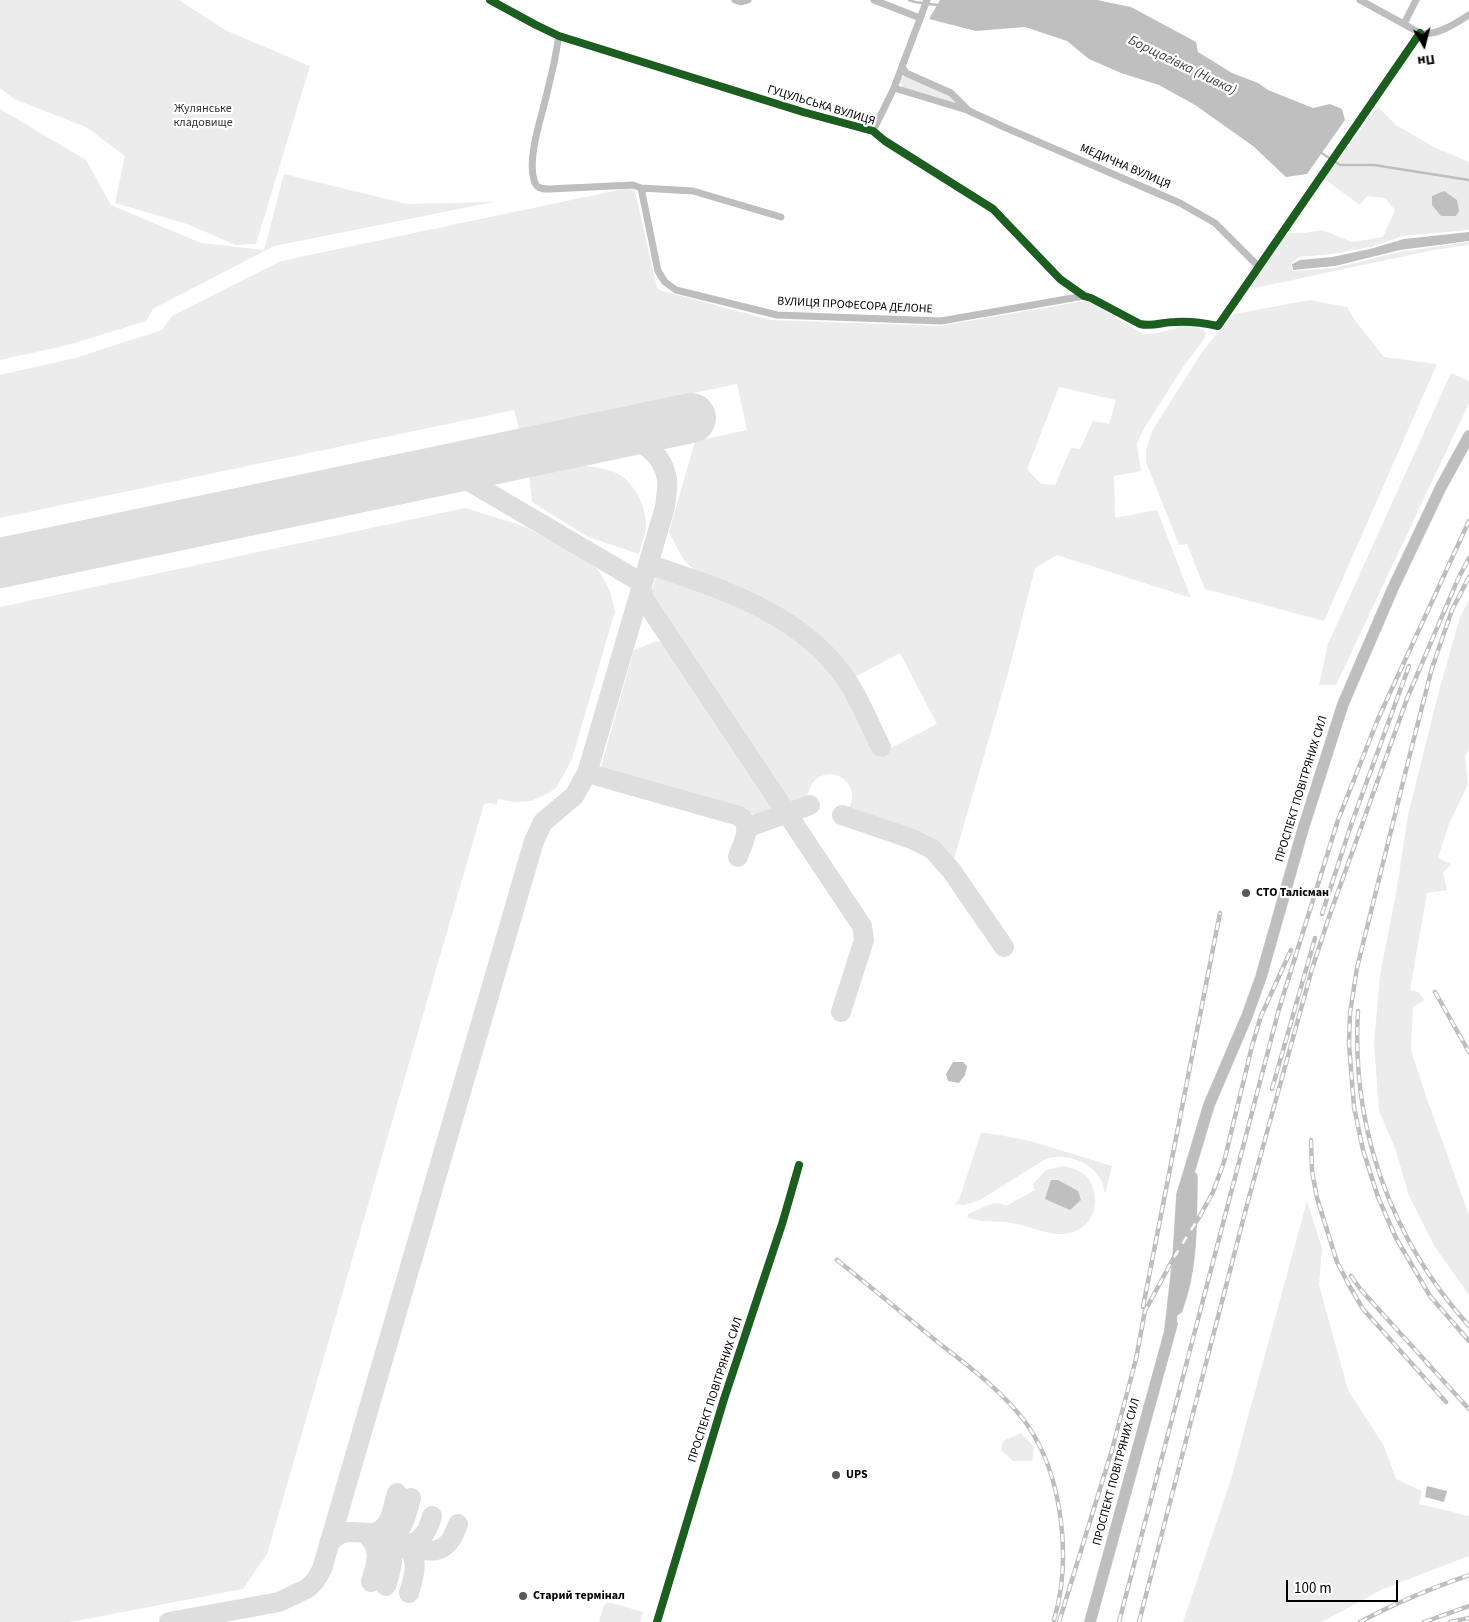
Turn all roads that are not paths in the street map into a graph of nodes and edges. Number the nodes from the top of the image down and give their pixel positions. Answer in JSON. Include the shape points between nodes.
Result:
{"nodes":[{"id":1,"x":490,"y":0,"type":"edge"},
{"id":2,"x":735,"y":0,"type":"edge"},
{"id":3,"x":748,"y":0,"type":"edge"},
{"id":4,"x":874,"y":0,"type":"edge"},
{"id":5,"x":1360,"y":0,"type":"edge"},
{"id":6,"x":1416,"y":0,"type":"edge"},
{"id":7,"x":926,"y":3,"type":"edge"},
{"id":8,"x":1469,"y":15,"type":"edge"},
{"id":9,"x":920,"y":18,"type":"junction"},
{"id":10,"x":1404,"y":24,"type":"junction"},
{"id":11,"x":1420,"y":34,"type":"junction"},
{"id":12,"x":559,"y":36,"type":"junction"},
{"id":13,"x":902,"y":67,"type":"junction"},
{"id":14,"x":894,"y":88,"type":"junction"},
{"id":15,"x":967,"y":110,"type":"junction"},
{"id":16,"x":873,"y":131,"type":"junction"},
{"id":17,"x":641,"y":188,"type":"junction"},
{"id":18,"x":781,"y":217,"type":"dead end"},
{"id":19,"x":1259,"y":267,"type":"junction"},
{"id":20,"x":1084,"y":296,"type":"junction"},
{"id":21,"x":1469,"y":436,"type":"edge"},
{"id":22,"x":799,"y":1165,"type":"dead end"},
{"id":23,"x":657,"y":1622,"type":"edge"},
{"id":24,"x":1090,"y":1622,"type":"edge"}],
"edges":[{"from":1,"to":12,"type":"street","name":"ГУЦУЛЬСЬКА ВУЛИЦЯ"},
{"from":2,"to":3,"type":"street"},
{"from":4,"to":9,"type":"street"},
{"from":5,"to":10,"type":"street"},
{"from":6,"to":10,"type":"street"},
{"from":7,"to":9,"type":"street"},
{"from":8,"to":11,"type":"street","via":[[1438,31]]},
{"from":9,"to":13,"type":"street"},
{"from":10,"to":11,"type":"street"},
{"from":11,"to":19,"type":"street"},
{"from":12,"to":16,"type":"street","name":"ГУЦУЛЬСЬКА ВУЛИЦЯ"},
{"from":12,"to":17,"type":"street","via":[[535,141],[532,170],[536,186],[541,189],[633,185]]},
{"from":13,"to":14,"type":"street"},
{"from":13,"to":15,"type":"street","name":"МЕДИЧНА ВУЛИЦЯ","via":[[906,73],[952,93]]},
{"from":14,"to":15,"type":"street","name":"МЕДИЧНА ВУЛИЦЯ"},
{"from":14,"to":16,"type":"street"},
{"from":15,"to":19,"type":"street","name":"МЕДИЧНА ВУЛИЦЯ","via":[[1180,202],[1214,223]]},
{"from":16,"to":20,"type":"street","name":"ГУЦУЛЬСЬКА ВУЛИЦЯ","via":[[885,142],[993,209],[1060,279]]},
{"from":17,"to":18,"type":"street","via":[[693,191]]},
{"from":17,"to":20,"type":"street","name":"ВУЛИЦЯ ПРОФЕСОРА ДЕЛОНЕ","via":[[658,271],[665,282],[676,290],[778,315],[941,321]]},
{"from":19,"to":20,"type":"street","name":"ГУЦУЛЬСЬКА ВУЛИЦЯ","via":[[1218,326],[1174,322],[1155,326],[1140,324]]},
{"from":21,"to":24,"type":"main road","name":"ПРОСПЕКТ ПОВІТРЯНИХ СИЛ","via":[[1440,487],[1343,704],[1261,977],[1209,1106],[1192,1162],[1184,1290],[1170,1330]]},
{"from":22,"to":23,"type":"street","name":"ПРОСПЕКТ ПОВІТРЯНИХ СИЛ"}]}
